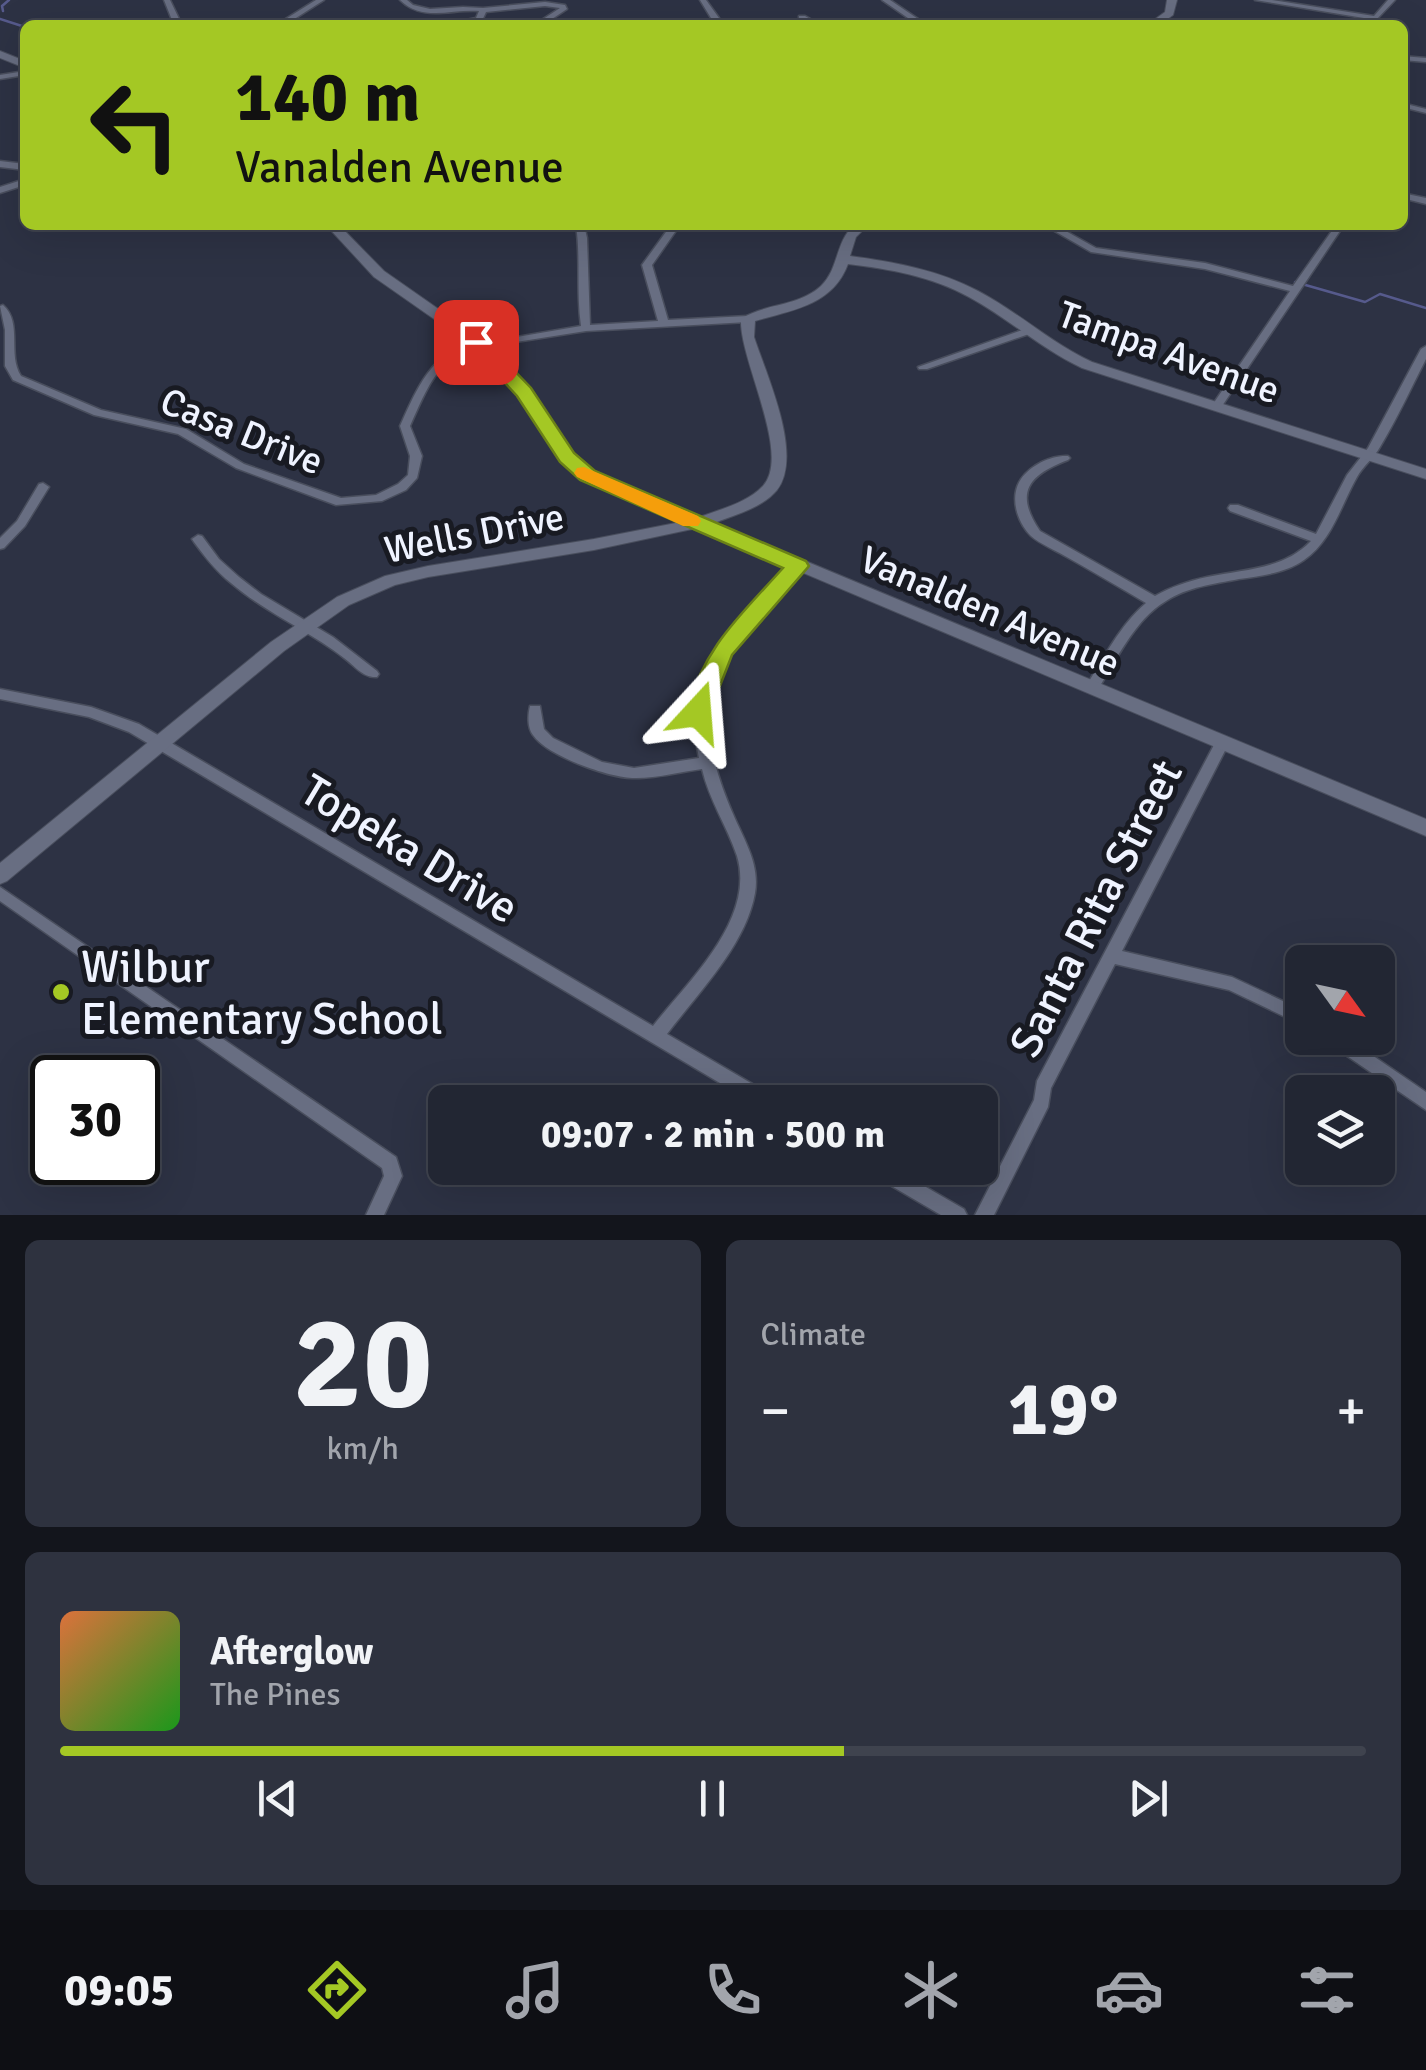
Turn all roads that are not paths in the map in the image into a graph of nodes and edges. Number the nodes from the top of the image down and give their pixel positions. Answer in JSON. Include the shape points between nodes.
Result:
{"nodes":[{"id":1,"x":300,"y":0,"type":"edge"},
{"id":2,"x":321,"y":0,"type":"edge"},
{"id":3,"x":403,"y":0,"type":"edge"},
{"id":4,"x":885,"y":0,"type":"edge"},
{"id":5,"x":1172,"y":0,"type":"edge"},
{"id":6,"x":1258,"y":0,"type":"edge"},
{"id":7,"x":1392,"y":0,"type":"edge"},
{"id":8,"x":307,"y":8,"type":"junction"},
{"id":9,"x":484,"y":10,"type":"junction"},
{"id":10,"x":802,"y":18,"type":"dead end"},
{"id":11,"x":288,"y":20,"type":"edge"},
{"id":12,"x":479,"y":20,"type":"edge"},
{"id":13,"x":545,"y":20,"type":"edge"},
{"id":14,"x":806,"y":20,"type":"edge"},
{"id":15,"x":915,"y":20,"type":"edge"},
{"id":16,"x":1159,"y":20,"type":"edge"},
{"id":17,"x":337,"y":230,"type":"edge"},
{"id":18,"x":581,"y":230,"type":"edge"},
{"id":19,"x":672,"y":230,"type":"edge"},
{"id":20,"x":856,"y":230,"type":"edge"},
{"id":21,"x":1057,"y":230,"type":"edge"},
{"id":22,"x":1337,"y":230,"type":"edge"},
{"id":23,"x":842,"y":259,"type":"junction"},
{"id":24,"x":1296,"y":290,"type":"junction"},
{"id":25,"x":2,"y":308,"type":"dead end"},
{"id":26,"x":748,"y":319,"type":"junction"},
{"id":27,"x":663,"y":321,"type":"junction"},
{"id":28,"x":586,"y":328,"type":"junction"},
{"id":29,"x":1025,"y":332,"type":"junction"},
{"id":30,"x":479,"y":344,"type":"junction"},
{"id":31,"x":1426,"y":349,"type":"edge"},
{"id":32,"x":923,"y":367,"type":"dead end"},
{"id":33,"x":1216,"y":407,"type":"junction"},
{"id":34,"x":1367,"y":455,"type":"junction"},
{"id":35,"x":1064,"y":458,"type":"dead end"},
{"id":36,"x":1426,"y":474,"type":"edge"},
{"id":37,"x":42,"y":487,"type":"dead end"},
{"id":38,"x":1234,"y":508,"type":"dead end"},
{"id":39,"x":698,"y":524,"type":"junction"},
{"id":40,"x":198,"y":539,"type":"dead end"},
{"id":41,"x":1317,"y":539,"type":"junction"},
{"id":42,"x":0,"y":544,"type":"edge"},
{"id":43,"x":798,"y":566,"type":"junction"},
{"id":44,"x":1153,"y":600,"type":"junction"},
{"id":45,"x":305,"y":626,"type":"junction"},
{"id":46,"x":372,"y":674,"type":"dead end"},
{"id":47,"x":1092,"y":688,"type":"junction"},
{"id":48,"x":0,"y":694,"type":"edge"},
{"id":49,"x":536,"y":708,"type":"dead end"},
{"id":50,"x":1222,"y":743,"type":"junction"},
{"id":51,"x":161,"y":744,"type":"junction"},
{"id":52,"x":704,"y":763,"type":"junction"},
{"id":53,"x":1426,"y":828,"type":"edge"},
{"id":54,"x":0,"y":875,"type":"edge"},
{"id":55,"x":0,"y":892,"type":"edge"},
{"id":56,"x":1112,"y":956,"type":"junction"},
{"id":57,"x":1285,"y":1010,"type":"edge"},
{"id":58,"x":656,"y":1036,"type":"junction"},
{"id":59,"x":1358,"y":1055,"type":"edge"},
{"id":60,"x":738,"y":1085,"type":"edge"},
{"id":61,"x":1426,"y":1102,"type":"edge"},
{"id":62,"x":907,"y":1185,"type":"edge"},
{"id":63,"x":375,"y":1215,"type":"edge"},
{"id":64,"x":958,"y":1215,"type":"edge"},
{"id":65,"x":984,"y":1215,"type":"edge"}],
"edges":[{"from":1,"to":8,"type":"street"},
{"from":2,"to":8,"type":"street"},
{"from":3,"to":9,"type":"street","via":[[422,11]]},
{"from":4,"to":15,"type":"street"},
{"from":5,"to":16,"type":"main road"},
{"from":6,"to":7,"type":"street","via":[[1376,18]]},
{"from":8,"to":11,"type":"street"},
{"from":9,"to":12,"type":"street"},
{"from":9,"to":13,"type":"street","via":[[563,6]]},
{"from":10,"to":14,"type":"street"},
{"from":17,"to":30,"type":"main road","name":"Vanalden Avenue","via":[[379,274]]},
{"from":18,"to":28,"type":"street"},
{"from":19,"to":27,"type":"street","via":[[647,265]]},
{"from":20,"to":23,"type":"main road","via":[[846,239]]},
{"from":21,"to":24,"type":"street","via":[[1094,250],[1225,270]]},
{"from":22,"to":24,"type":"street"},
{"from":23,"to":26,"type":"main road","via":[[838,276],[818,296]]},
{"from":23,"to":29,"type":"main road","name":"Tampa Avenue","via":[[942,280]]},
{"from":24,"to":33,"type":"street"},
{"from":25,"to":30,"type":"street","name":"Casa Drive","via":[[12,331],[9,374],[98,413],[182,432],[240,466],[340,502],[378,498],[413,476],[416,456],[405,426],[429,373],[444,356]]},
{"from":26,"to":27,"type":"street","name":"Casa Drive"},
{"from":26,"to":39,"type":"main road","name":"Wells Drive","via":[[747,337],[782,453],[779,474],[758,500]]},
{"from":27,"to":28,"type":"street","name":"Casa Drive"},
{"from":28,"to":30,"type":"street","name":"Casa Drive"},
{"from":29,"to":32,"type":"street"},
{"from":29,"to":33,"type":"main road","name":"Tampa Avenue","via":[[1087,365]]},
{"from":30,"to":39,"type":"main road","name":"Vanalden Avenue","via":[[588,476]]},
{"from":31,"to":34,"type":"street"},
{"from":33,"to":34,"type":"main road","name":"Tampa Avenue"},
{"from":34,"to":36,"type":"main road","name":"Tampa Avenue"},
{"from":34,"to":41,"type":"street"},
{"from":35,"to":44,"type":"street","via":[[1044,464],[1024,482],[1018,498],[1023,518],[1036,534]]},
{"from":37,"to":42,"type":"street","via":[[22,523]]},
{"from":38,"to":41,"type":"street"},
{"from":39,"to":43,"type":"main road","name":"Vanalden Avenue"},
{"from":39,"to":45,"type":"main road","name":"Wells Drive","via":[[391,580]]},
{"from":40,"to":45,"type":"street","via":[[228,576]]},
{"from":41,"to":44,"type":"street","via":[[1304,556],[1282,567],[1196,582]]},
{"from":43,"to":47,"type":"main road","name":"Vanalden Avenue"},
{"from":43,"to":52,"type":"street","via":[[723,650],[708,677],[698,712]]},
{"from":44,"to":47,"type":"street"},
{"from":45,"to":46,"type":"street","via":[[346,648]]},
{"from":45,"to":51,"type":"main road","name":"Wells Drive"},
{"from":47,"to":50,"type":"main road","name":"Vanalden Avenue"},
{"from":48,"to":51,"type":"street","name":"Topeka Drive","via":[[91,712]]},
{"from":49,"to":52,"type":"street","via":[[537,731],[548,742],[599,767],[634,773]]},
{"from":50,"to":53,"type":"main road","name":"Vanalden Avenue"},
{"from":50,"to":56,"type":"street","name":"Santa Rita Street"},
{"from":51,"to":54,"type":"main road","name":"Wells Drive"},
{"from":51,"to":58,"type":"street","name":"Topeka Drive"},
{"from":52,"to":58,"type":"street","via":[[748,862],[748,894],[738,925]]},
{"from":55,"to":63,"type":"street","via":[[390,1164],[393,1176]]},
{"from":56,"to":57,"type":"street","via":[[1232,984]]},
{"from":56,"to":65,"type":"street","name":"Santa Rita Street"},
{"from":58,"to":60,"type":"street","name":"Topeka Drive"},
{"from":59,"to":61,"type":"street"},
{"from":62,"to":64,"type":"street"}]}
